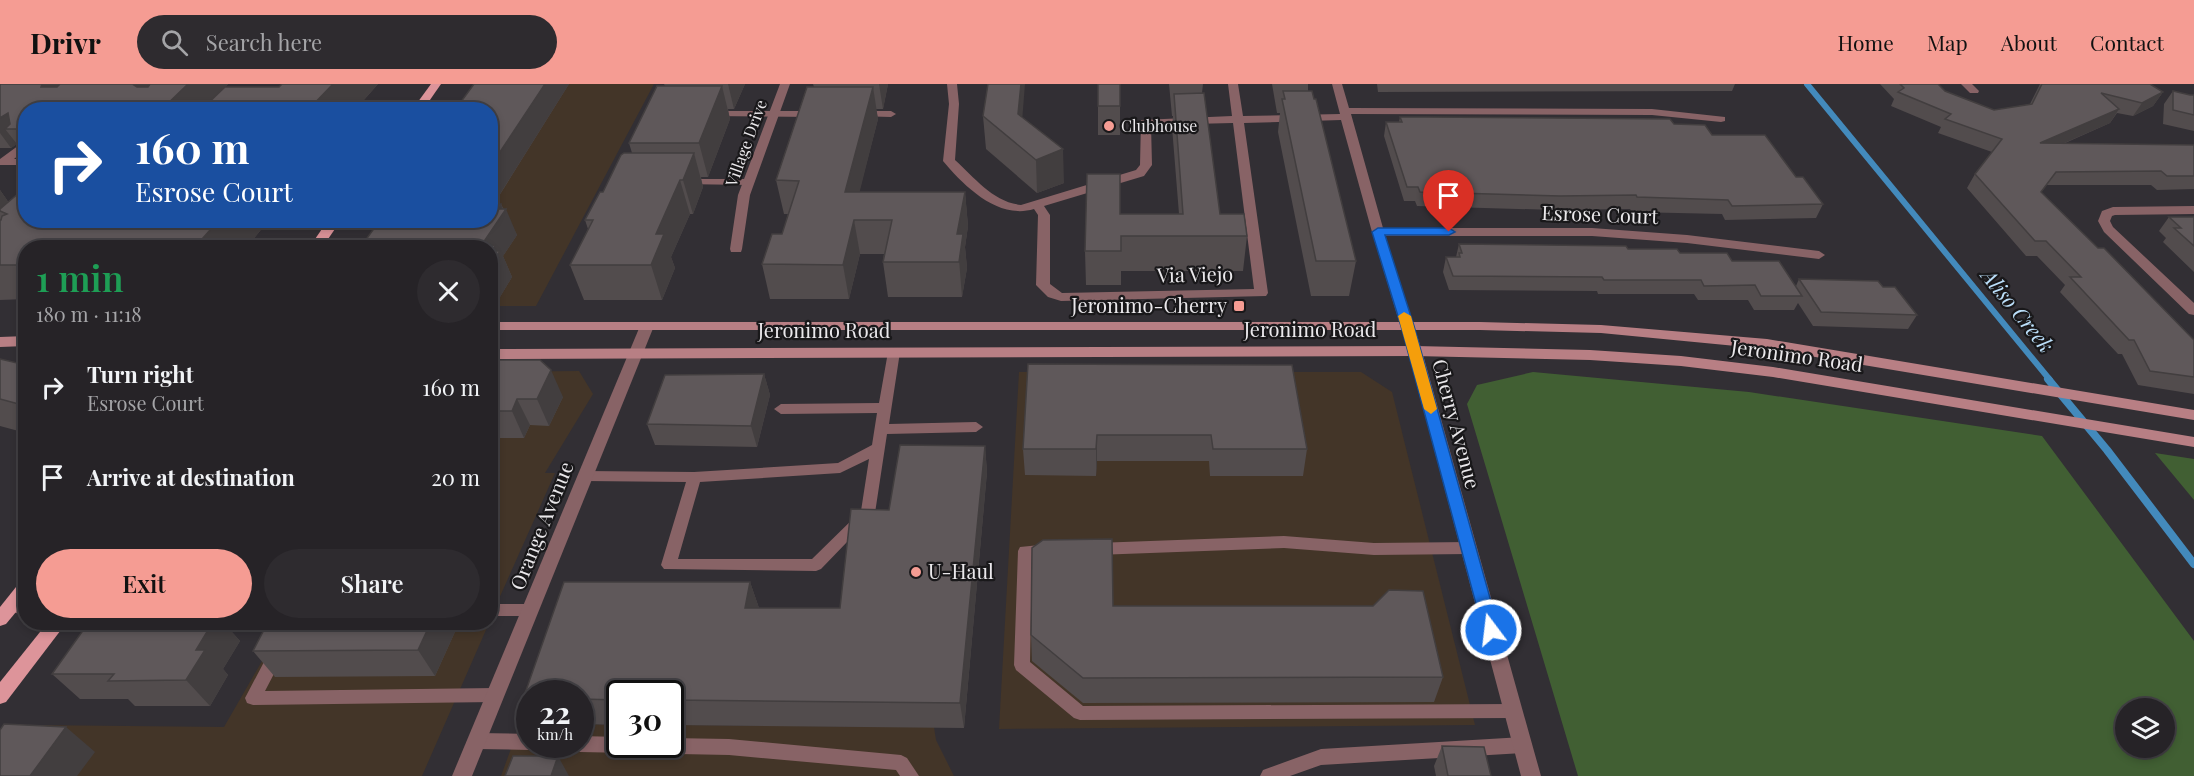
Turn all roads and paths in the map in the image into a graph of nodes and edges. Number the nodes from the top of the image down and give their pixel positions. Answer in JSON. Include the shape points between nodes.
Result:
{"nodes":[{"id":1,"x":436,"y":84,"type":"edge"},
{"id":2,"x":785,"y":84,"type":"edge"},
{"id":3,"x":952,"y":84,"type":"edge"},
{"id":4,"x":1233,"y":84,"type":"edge"},
{"id":5,"x":1336,"y":84,"type":"edge"},
{"id":6,"x":423,"y":102,"type":"edge"},
{"id":7,"x":705,"y":114,"type":"edge"},
{"id":8,"x":832,"y":114,"type":"edge"},
{"id":9,"x":844,"y":114,"type":"edge"},
{"id":10,"x":891,"y":114,"type":"dead end"},
{"id":11,"x":773,"y":115,"type":"junction"},
{"id":12,"x":1346,"y":118,"type":"junction"},
{"id":13,"x":1721,"y":119,"type":"dead end"},
{"id":14,"x":1239,"y":120,"type":"junction"},
{"id":15,"x":18,"y":150,"type":"edge"},
{"id":16,"x":18,"y":162,"type":"edge"},
{"id":17,"x":669,"y":182,"type":"edge"},
{"id":18,"x":748,"y":182,"type":"junction"},
{"id":19,"x":1037,"y":205,"type":"junction"},
{"id":20,"x":2194,"y":210,"type":"edge"},
{"id":21,"x":1378,"y":232,"type":"junction"},
{"id":22,"x":736,"y":249,"type":"dead end"},
{"id":23,"x":1820,"y":255,"type":"dead end"},
{"id":24,"x":2194,"y":311,"type":"edge"},
{"id":25,"x":498,"y":326,"type":"edge"},
{"id":26,"x":647,"y":326,"type":"junction"},
{"id":27,"x":1408,"y":326,"type":"junction"},
{"id":28,"x":0,"y":342,"type":"edge"},
{"id":29,"x":18,"y":342,"type":"edge"},
{"id":30,"x":1415,"y":351,"type":"junction"},
{"id":31,"x":894,"y":352,"type":"junction"},
{"id":32,"x":636,"y":353,"type":"junction"},
{"id":33,"x":498,"y":354,"type":"edge"},
{"id":34,"x":885,"y":408,"type":"junction"},
{"id":35,"x":781,"y":409,"type":"dead end"},
{"id":36,"x":2194,"y":415,"type":"edge"},
{"id":37,"x":976,"y":427,"type":"dead end"},
{"id":38,"x":882,"y":429,"type":"junction"},
{"id":39,"x":2194,"y":442,"type":"edge"},
{"id":40,"x":878,"y":448,"type":"junction"},
{"id":41,"x":585,"y":476,"type":"junction"},
{"id":42,"x":694,"y":477,"type":"junction"},
{"id":43,"x":1469,"y":549,"type":"junction"},
{"id":44,"x":498,"y":610,"type":"edge"},
{"id":45,"x":531,"y":610,"type":"junction"},
{"id":46,"x":53,"y":630,"type":"edge"},
{"id":47,"x":289,"y":630,"type":"edge"},
{"id":48,"x":495,"y":695,"type":"junction"},
{"id":49,"x":0,"y":696,"type":"edge"},
{"id":50,"x":1513,"y":711,"type":"junction"},
{"id":51,"x":477,"y":741,"type":"junction"},
{"id":52,"x":516,"y":742,"type":"edge"},
{"id":53,"x":594,"y":744,"type":"edge"},
{"id":54,"x":1523,"y":745,"type":"junction"},
{"id":55,"x":462,"y":776,"type":"edge"},
{"id":56,"x":910,"y":776,"type":"edge"},
{"id":57,"x":1269,"y":776,"type":"edge"},
{"id":58,"x":1531,"y":776,"type":"edge"}],
"edges":[{"from":1,"to":6,"type":"main road"},
{"from":2,"to":11,"type":"street","name":"Village Drive"},
{"from":3,"to":19,"type":"street","via":[[954,104],[948,161],[999,205],[1022,209]]},
{"from":4,"to":14,"type":"street","name":"Via Viejo"},
{"from":5,"to":12,"type":"street","name":"Cherry Avenue"},
{"from":7,"to":11,"type":"lane"},
{"from":8,"to":11,"type":"lane"},
{"from":9,"to":10,"type":"lane"},
{"from":11,"to":18,"type":"street","name":"Village Drive"},
{"from":12,"to":13,"type":"street","via":[[1652,112]]},
{"from":12,"to":14,"type":"street","via":[[1257,125]]},
{"from":12,"to":21,"type":"street","name":"Cherry Avenue"},
{"from":14,"to":19,"type":"street","via":[[1145,122],[1146,165],[1140,173]]},
{"from":14,"to":19,"type":"street","name":"Via Viejo","via":[[1261,293],[1062,297],[1053,294],[1043,285],[1044,215]]},
{"from":15,"to":16,"type":"street","via":[[3,162]]},
{"from":17,"to":18,"type":"lane"},
{"from":18,"to":22,"type":"street","name":"Village Drive"},
{"from":20,"to":24,"type":"street","via":[[2124,209],[2106,214],[2104,221]]},
{"from":21,"to":23,"type":"street","name":"Esrose Court","via":[[1592,232]]},
{"from":21,"to":27,"type":"street","name":"Cherry Avenue"},
{"from":25,"to":26,"type":"main road","name":"Jeronimo Road"},
{"from":26,"to":27,"type":"main road","name":"Jeronimo Road"},
{"from":26,"to":32,"type":"street","name":"Orange Avenue"},
{"from":27,"to":30,"type":"street","name":"Cherry Avenue"},
{"from":27,"to":36,"type":"main road","name":"Jeronimo Road","via":[[1546,327],[1767,344]]},
{"from":28,"to":29,"type":"main road"},
{"from":30,"to":31,"type":"main road","name":"Jeronimo Road"},
{"from":30,"to":39,"type":"main road","name":"Jeronimo Road","via":[[1681,361],[1773,372]]},
{"from":30,"to":43,"type":"street","name":"Cherry Avenue"},
{"from":31,"to":32,"type":"main road","name":"Jeronimo Road"},
{"from":31,"to":34,"type":"lane"},
{"from":32,"to":33,"type":"main road","name":"Jeronimo Road"},
{"from":32,"to":41,"type":"street","name":"Orange Avenue"},
{"from":34,"to":35,"type":"lane"},
{"from":34,"to":38,"type":"lane"},
{"from":37,"to":38,"type":"lane"},
{"from":38,"to":40,"type":"lane"},
{"from":40,"to":42,"type":"lane","via":[[840,468]]},
{"from":40,"to":42,"type":"lane","via":[[868,513],[816,565],[669,565]]},
{"from":41,"to":42,"type":"lane"},
{"from":41,"to":45,"type":"street","name":"Orange Avenue"},
{"from":43,"to":50,"type":"street","name":"Cherry Avenue"},
{"from":43,"to":50,"type":"lane","via":[[1374,549],[1284,542],[1025,551],[1022,665],[1080,713]]},
{"from":44,"to":45,"type":"lane"},
{"from":45,"to":48,"type":"street","name":"Orange Avenue"},
{"from":46,"to":49,"type":"main road"},
{"from":47,"to":48,"type":"lane","via":[[253,698]]},
{"from":48,"to":51,"type":"street","name":"Orange Avenue"},
{"from":50,"to":54,"type":"street","name":"Cherry Avenue"},
{"from":51,"to":52,"type":"lane"},
{"from":51,"to":55,"type":"street","name":"Orange Avenue"},
{"from":53,"to":56,"type":"lane","via":[[729,747],[901,763]]},
{"from":54,"to":57,"type":"lane","via":[[1321,758]]},
{"from":54,"to":58,"type":"street","name":"Cherry Avenue"}]}
